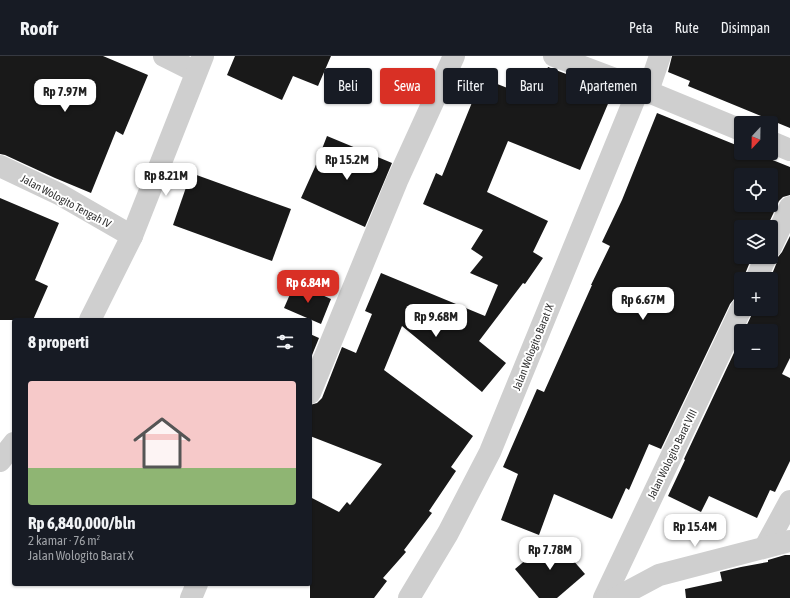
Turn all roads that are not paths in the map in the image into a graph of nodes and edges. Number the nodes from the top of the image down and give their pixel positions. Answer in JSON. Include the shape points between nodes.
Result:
{"nodes":[{"id":1,"x":164,"y":56,"type":"edge"},
{"id":2,"x":454,"y":56,"type":"edge"},
{"id":3,"x":554,"y":56,"type":"edge"},
{"id":4,"x":660,"y":56,"type":"edge"},
{"id":5,"x":200,"y":64,"type":"edge"},
{"id":6,"x":586,"y":68,"type":"edge"},
{"id":7,"x":651,"y":75,"type":"edge"},
{"id":8,"x":651,"y":93,"type":"edge"},
{"id":9,"x":638,"y":104,"type":"edge"},
{"id":10,"x":734,"y":127,"type":"edge"},
{"id":11,"x":778,"y":145,"type":"edge"},
{"id":12,"x":790,"y":150,"type":"edge"},
{"id":13,"x":0,"y":166,"type":"edge"},
{"id":14,"x":790,"y":207,"type":"edge"},
{"id":15,"x":778,"y":232,"type":"edge"},
{"id":16,"x":132,"y":236,"type":"junction"},
{"id":17,"x":739,"y":316,"type":"edge"},
{"id":18,"x":91,"y":318,"type":"edge"},
{"id":19,"x":312,"y":388,"type":"edge"},
{"id":20,"x":12,"y":446,"type":"edge"},
{"id":21,"x":0,"y":461,"type":"edge"},
{"id":22,"x":790,"y":501,"type":"edge"},
{"id":23,"x":790,"y":541,"type":"edge"},
{"id":24,"x":765,"y":547,"type":"junction"},
{"id":25,"x":196,"y":586,"type":"edge"},
{"id":26,"x":191,"y":598,"type":"edge"},
{"id":27,"x":408,"y":598,"type":"edge"},
{"id":28,"x":604,"y":598,"type":"edge"},
{"id":29,"x":616,"y":598,"type":"edge"}],
"edges":[{"from":1,"to":5,"type":"street"},
{"from":2,"to":19,"type":"street","via":[[397,181]]},
{"from":3,"to":6,"type":"street"},
{"from":4,"to":7,"type":"street","name":"Jalan Wologito Barat IX"},
{"from":5,"to":16,"type":"street"},
{"from":8,"to":10,"type":"street"},
{"from":9,"to":27,"type":"street","name":"Jalan Wologito Barat IX","via":[[490,452],[448,533]]},
{"from":11,"to":12,"type":"street"},
{"from":13,"to":16,"type":"street","name":"Jalan Wologito Tengah IV","via":[[59,194]]},
{"from":14,"to":15,"type":"street"},
{"from":16,"to":18,"type":"street"},
{"from":17,"to":28,"type":"street","name":"Jalan Wologito Barat VIII"},
{"from":20,"to":21,"type":"street"},
{"from":22,"to":24,"type":"street"},
{"from":23,"to":24,"type":"street"},
{"from":24,"to":29,"type":"street","via":[[659,575]]},
{"from":25,"to":26,"type":"street"}]}
